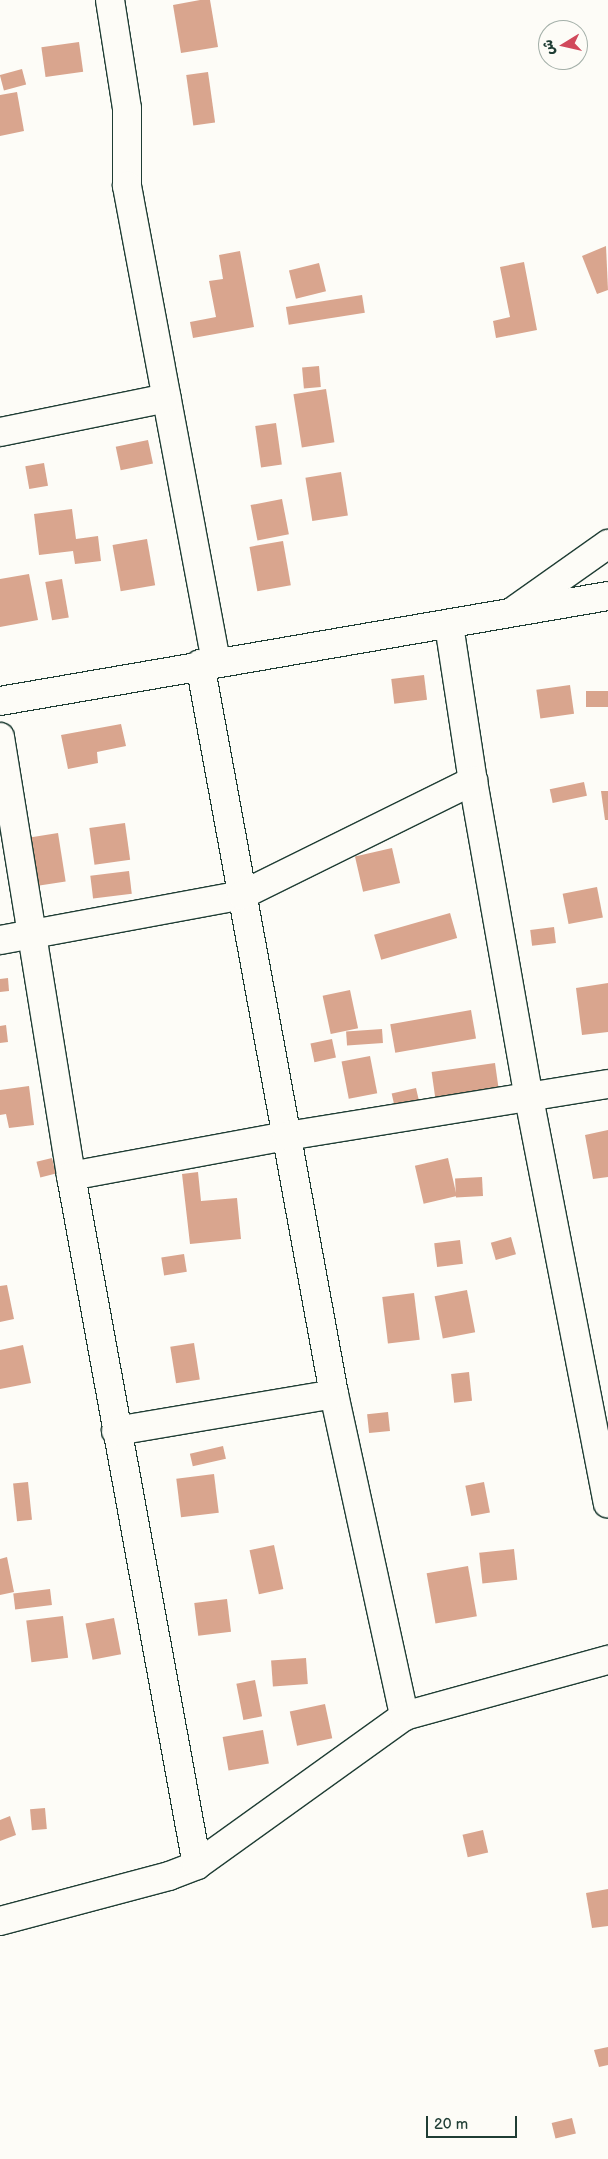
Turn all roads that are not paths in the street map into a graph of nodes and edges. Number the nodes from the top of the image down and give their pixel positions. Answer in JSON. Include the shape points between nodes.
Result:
{"nodes":[{"id":1,"x":110,"y":0,"type":"edge"},
{"id":2,"x":167,"y":398,"type":"junction"},
{"id":3,"x":0,"y":432,"type":"edge"},
{"id":4,"x":608,"y":544,"type":"edge"},
{"id":5,"x":608,"y":596,"type":"edge"},
{"id":6,"x":511,"y":613,"type":"junction"},
{"id":7,"x":449,"y":625,"type":"junction"},
{"id":8,"x":208,"y":663,"type":"junction"},
{"id":9,"x":0,"y":701,"type":"edge"},
{"id":10,"x":0,"y":737,"type":"edge"},
{"id":11,"x":472,"y":781,"type":"junction"},
{"id":12,"x":242,"y":895,"type":"junction"},
{"id":13,"x":31,"y":935,"type":"junction"},
{"id":14,"x":0,"y":940,"type":"edge"},
{"id":15,"x":608,"y":1084,"type":"edge"},
{"id":16,"x":529,"y":1098,"type":"junction"},
{"id":17,"x":287,"y":1136,"type":"junction"},
{"id":18,"x":71,"y":1176,"type":"junction"},
{"id":19,"x":334,"y":1394,"type":"junction"},
{"id":20,"x":116,"y":1431,"type":"junction"},
{"id":21,"x":608,"y":1503,"type":"edge"},
{"id":22,"x":608,"y":1660,"type":"edge"},
{"id":23,"x":404,"y":1716,"type":"junction"},
{"id":24,"x":197,"y":1865,"type":"junction"},
{"id":25,"x":0,"y":1920,"type":"edge"}],
"edges":[{"from":1,"to":2,"type":"street","via":[[127,110],[127,186]]},
{"from":2,"to":3,"type":"street"},
{"from":2,"to":8,"type":"street"},
{"from":4,"to":6,"type":"street"},
{"from":5,"to":6,"type":"street"},
{"from":6,"to":7,"type":"street"},
{"from":7,"to":8,"type":"street"},
{"from":7,"to":11,"type":"street"},
{"from":8,"to":9,"type":"street"},
{"from":8,"to":12,"type":"street"},
{"from":10,"to":13,"type":"street"},
{"from":11,"to":12,"type":"street"},
{"from":11,"to":16,"type":"street"},
{"from":12,"to":13,"type":"street"},
{"from":12,"to":17,"type":"street"},
{"from":13,"to":14,"type":"street"},
{"from":13,"to":18,"type":"street"},
{"from":15,"to":16,"type":"street"},
{"from":16,"to":17,"type":"street"},
{"from":16,"to":21,"type":"street"},
{"from":17,"to":18,"type":"street"},
{"from":17,"to":19,"type":"street"},
{"from":18,"to":20,"type":"street"},
{"from":19,"to":20,"type":"street"},
{"from":19,"to":23,"type":"street"},
{"from":20,"to":24,"type":"street"},
{"from":22,"to":23,"type":"street"},
{"from":23,"to":24,"type":"street"},
{"from":24,"to":25,"type":"street","via":[[169,1876]]}]}
